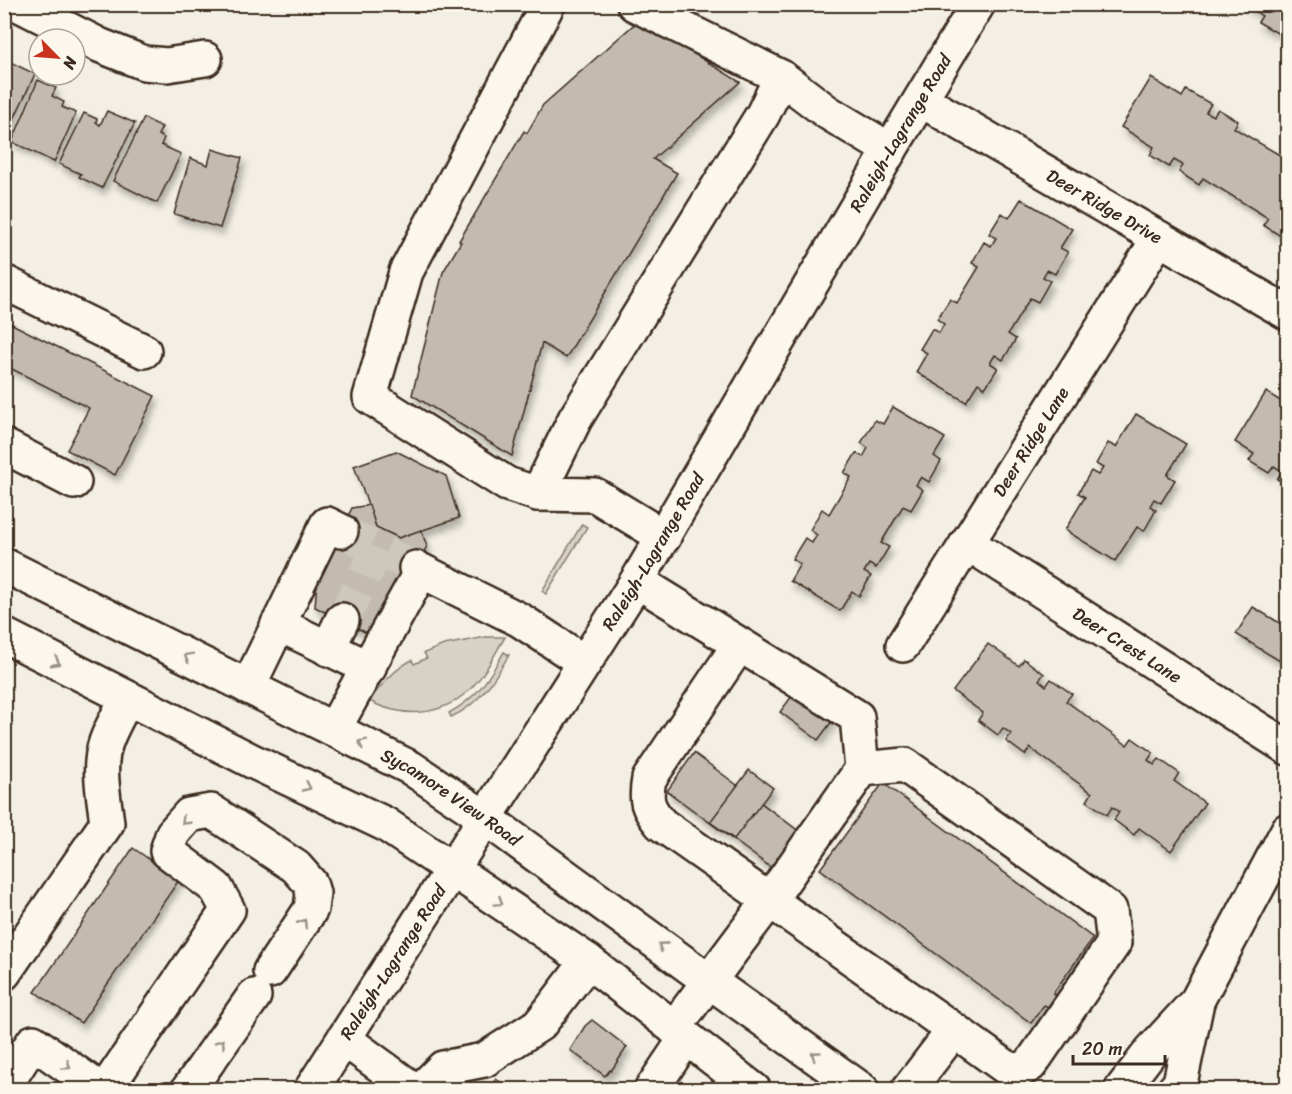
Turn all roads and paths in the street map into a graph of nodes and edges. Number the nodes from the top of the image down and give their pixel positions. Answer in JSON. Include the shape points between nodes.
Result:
{"nodes":[{"id":1,"x":18,"y":4,"type":"edge"},
{"id":2,"x":548,"y":4,"type":"edge"},
{"id":3,"x":634,"y":4,"type":"edge"},
{"id":4,"x":978,"y":4,"type":"edge"},
{"id":5,"x":205,"y":59,"type":"dead end"},
{"id":6,"x":781,"y":77,"type":"junction"},
{"id":7,"x":921,"y":100,"type":"junction"},
{"id":8,"x":890,"y":150,"type":"junction"},
{"id":9,"x":1159,"y":238,"type":"junction"},
{"id":10,"x":4,"y":282,"type":"edge"},
{"id":11,"x":1287,"y":313,"type":"edge"},
{"id":12,"x":144,"y":351,"type":"dead end"},
{"id":13,"x":4,"y":446,"type":"edge"},
{"id":14,"x":74,"y":482,"type":"dead end"},
{"id":15,"x":538,"y":495,"type":"junction"},
{"id":16,"x":341,"y":531,"type":"tunnel mouth"},
{"id":17,"x":663,"y":537,"type":"junction"},
{"id":18,"x":967,"y":543,"type":"junction"},
{"id":19,"x":4,"y":565,"type":"edge"},
{"id":20,"x":637,"y":581,"type":"junction"},
{"id":21,"x":278,"y":624,"type":"junction"},
{"id":22,"x":4,"y":635,"type":"edge"},
{"id":23,"x":739,"y":645,"type":"junction"},
{"id":24,"x":903,"y":645,"type":"dead end"},
{"id":25,"x":585,"y":662,"type":"junction"},
{"id":26,"x":369,"y":668,"type":"junction"},
{"id":27,"x":248,"y":687,"type":"junction"},
{"id":28,"x":127,"y":698,"type":"junction"},
{"id":29,"x":334,"y":729,"type":"junction"},
{"id":30,"x":1287,"y":748,"type":"edge"},
{"id":31,"x":862,"y":769,"type":"junction"},
{"id":32,"x":484,"y":817,"type":"junction"},
{"id":33,"x":1287,"y":830,"type":"edge"},
{"id":34,"x":450,"y":869,"type":"junction"},
{"id":35,"x":769,"y":900,"type":"junction"},
{"id":36,"x":588,"y":961,"type":"junction"},
{"id":37,"x":4,"y":973,"type":"edge"},
{"id":38,"x":709,"y":981,"type":"junction"},
{"id":39,"x":1197,"y":1001,"type":"junction"},
{"id":40,"x":954,"y":1030,"type":"junction"},
{"id":41,"x":680,"y":1033,"type":"junction"},
{"id":42,"x":344,"y":1039,"type":"junction"},
{"id":43,"x":13,"y":1080,"type":"edge"},
{"id":44,"x":103,"y":1089,"type":"edge"},
{"id":45,"x":188,"y":1089,"type":"edge"},
{"id":46,"x":311,"y":1089,"type":"edge"},
{"id":47,"x":414,"y":1089,"type":"edge"},
{"id":48,"x":421,"y":1089,"type":"edge"},
{"id":49,"x":651,"y":1089,"type":"edge"},
{"id":50,"x":754,"y":1089,"type":"edge"},
{"id":51,"x":862,"y":1089,"type":"edge"},
{"id":52,"x":908,"y":1089,"type":"edge"},
{"id":53,"x":1121,"y":1089,"type":"edge"},
{"id":54,"x":1174,"y":1089,"type":"edge"}],
"edges":[{"from":1,"to":5,"type":"main road","via":[[144,63],[167,65]]},
{"from":2,"to":15,"type":"main road","via":[[406,272],[370,397],[507,484]]},
{"from":3,"to":6,"type":"main road"},
{"from":4,"to":7,"type":"main road","name":"Raleigh-Lagrange Road"},
{"from":6,"to":8,"type":"main road"},
{"from":6,"to":15,"type":"main road","via":[[763,114],[575,419]]},
{"from":7,"to":8,"type":"main road","name":"Raleigh-Lagrange Road"},
{"from":7,"to":9,"type":"main road","name":"Deer Ridge Drive"},
{"from":8,"to":17,"type":"main road","name":"Raleigh-Lagrange Road"},
{"from":9,"to":11,"type":"main road","name":"Deer Ridge Drive"},
{"from":9,"to":18,"type":"main road","name":"Deer Ridge Lane"},
{"from":10,"to":12,"type":"main road"},
{"from":13,"to":14,"type":"main road"},
{"from":15,"to":17,"type":"main road","via":[[595,495]]},
{"from":16,"to":21,"type":"main road","via":[[327,524]]},
{"from":17,"to":20,"type":"main road","name":"Raleigh-Lagrange Road"},
{"from":18,"to":24,"type":"main road","name":"Deer Ridge Lane"},
{"from":18,"to":30,"type":"main road","name":"Deer Crest Lane"},
{"from":27,"to":19,"type":"main road","name":"Sycamore View Road","one_way":true},
{"from":20,"to":23,"type":"main road"},
{"from":20,"to":25,"type":"main road","name":"Raleigh-Lagrange Road"},
{"from":21,"to":26,"type":"main road","via":[[335,634]]},
{"from":21,"to":27,"type":"main road"},
{"from":22,"to":28,"type":"main road","one_way":true},
{"from":23,"to":31,"type":"main road","via":[[857,717]]},
{"from":23,"to":35,"type":"main road","via":[[649,779],[647,792],[649,809],[661,824]]},
{"from":25,"to":26,"type":"main road","via":[[520,620],[419,569]]},
{"from":25,"to":32,"type":"main road","name":"Raleigh-Lagrange Road"},
{"from":26,"to":29,"type":"main road"},
{"from":27,"to":29,"type":"main road","name":"Sycamore View Road"},
{"from":28,"to":34,"type":"main road","one_way":true,"via":[[385,824]]},
{"from":28,"to":37,"type":"main road","via":[[102,755],[107,823]]},
{"from":32,"to":29,"type":"main road","name":"Sycamore View Road","one_way":true,"via":[[411,768]]},
{"from":31,"to":35,"type":"main road"},
{"from":31,"to":40,"type":"main road","via":[[905,765],[1110,910],[1114,943],[1030,1065],[1018,1071],[1007,1068]]},
{"from":32,"to":34,"type":"main road","name":"Raleigh-Lagrange Road"},
{"from":38,"to":32,"type":"main road","name":"Sycamore View Road","one_way":true},
{"from":33,"to":39,"type":"main road"},
{"from":34,"to":36,"type":"main road","one_way":true},
{"from":34,"to":42,"type":"main road","name":"Raleigh-Lagrange Road"},
{"from":35,"to":38,"type":"main road"},
{"from":35,"to":40,"type":"main road"},
{"from":36,"to":41,"type":"main road"},
{"from":36,"to":48,"type":"main road","via":[[540,1024],[484,1060],[443,1068]]},
{"from":38,"to":41,"type":"main road"},
{"from":51,"to":38,"type":"main road","name":"Sycamore View Road","one_way":true},
{"from":39,"to":53,"type":"main road"},
{"from":39,"to":54,"type":"main road","via":[[1180,1083]]},
{"from":40,"to":52,"type":"main road"},
{"from":41,"to":49,"type":"main road"},
{"from":41,"to":50,"type":"main road"},
{"from":42,"to":46,"type":"main road","name":"Raleigh-Lagrange Road"},
{"from":42,"to":47,"type":"main road"},
{"from":43,"to":44,"type":"main road","one_way":true,"via":[[33,1042]]},
{"from":45,"to":44,"type":"main road","one_way":true,"via":[[311,909],[313,893],[296,867],[211,811],[189,815],[173,833],[167,851],[216,888],[228,910]]}]}
